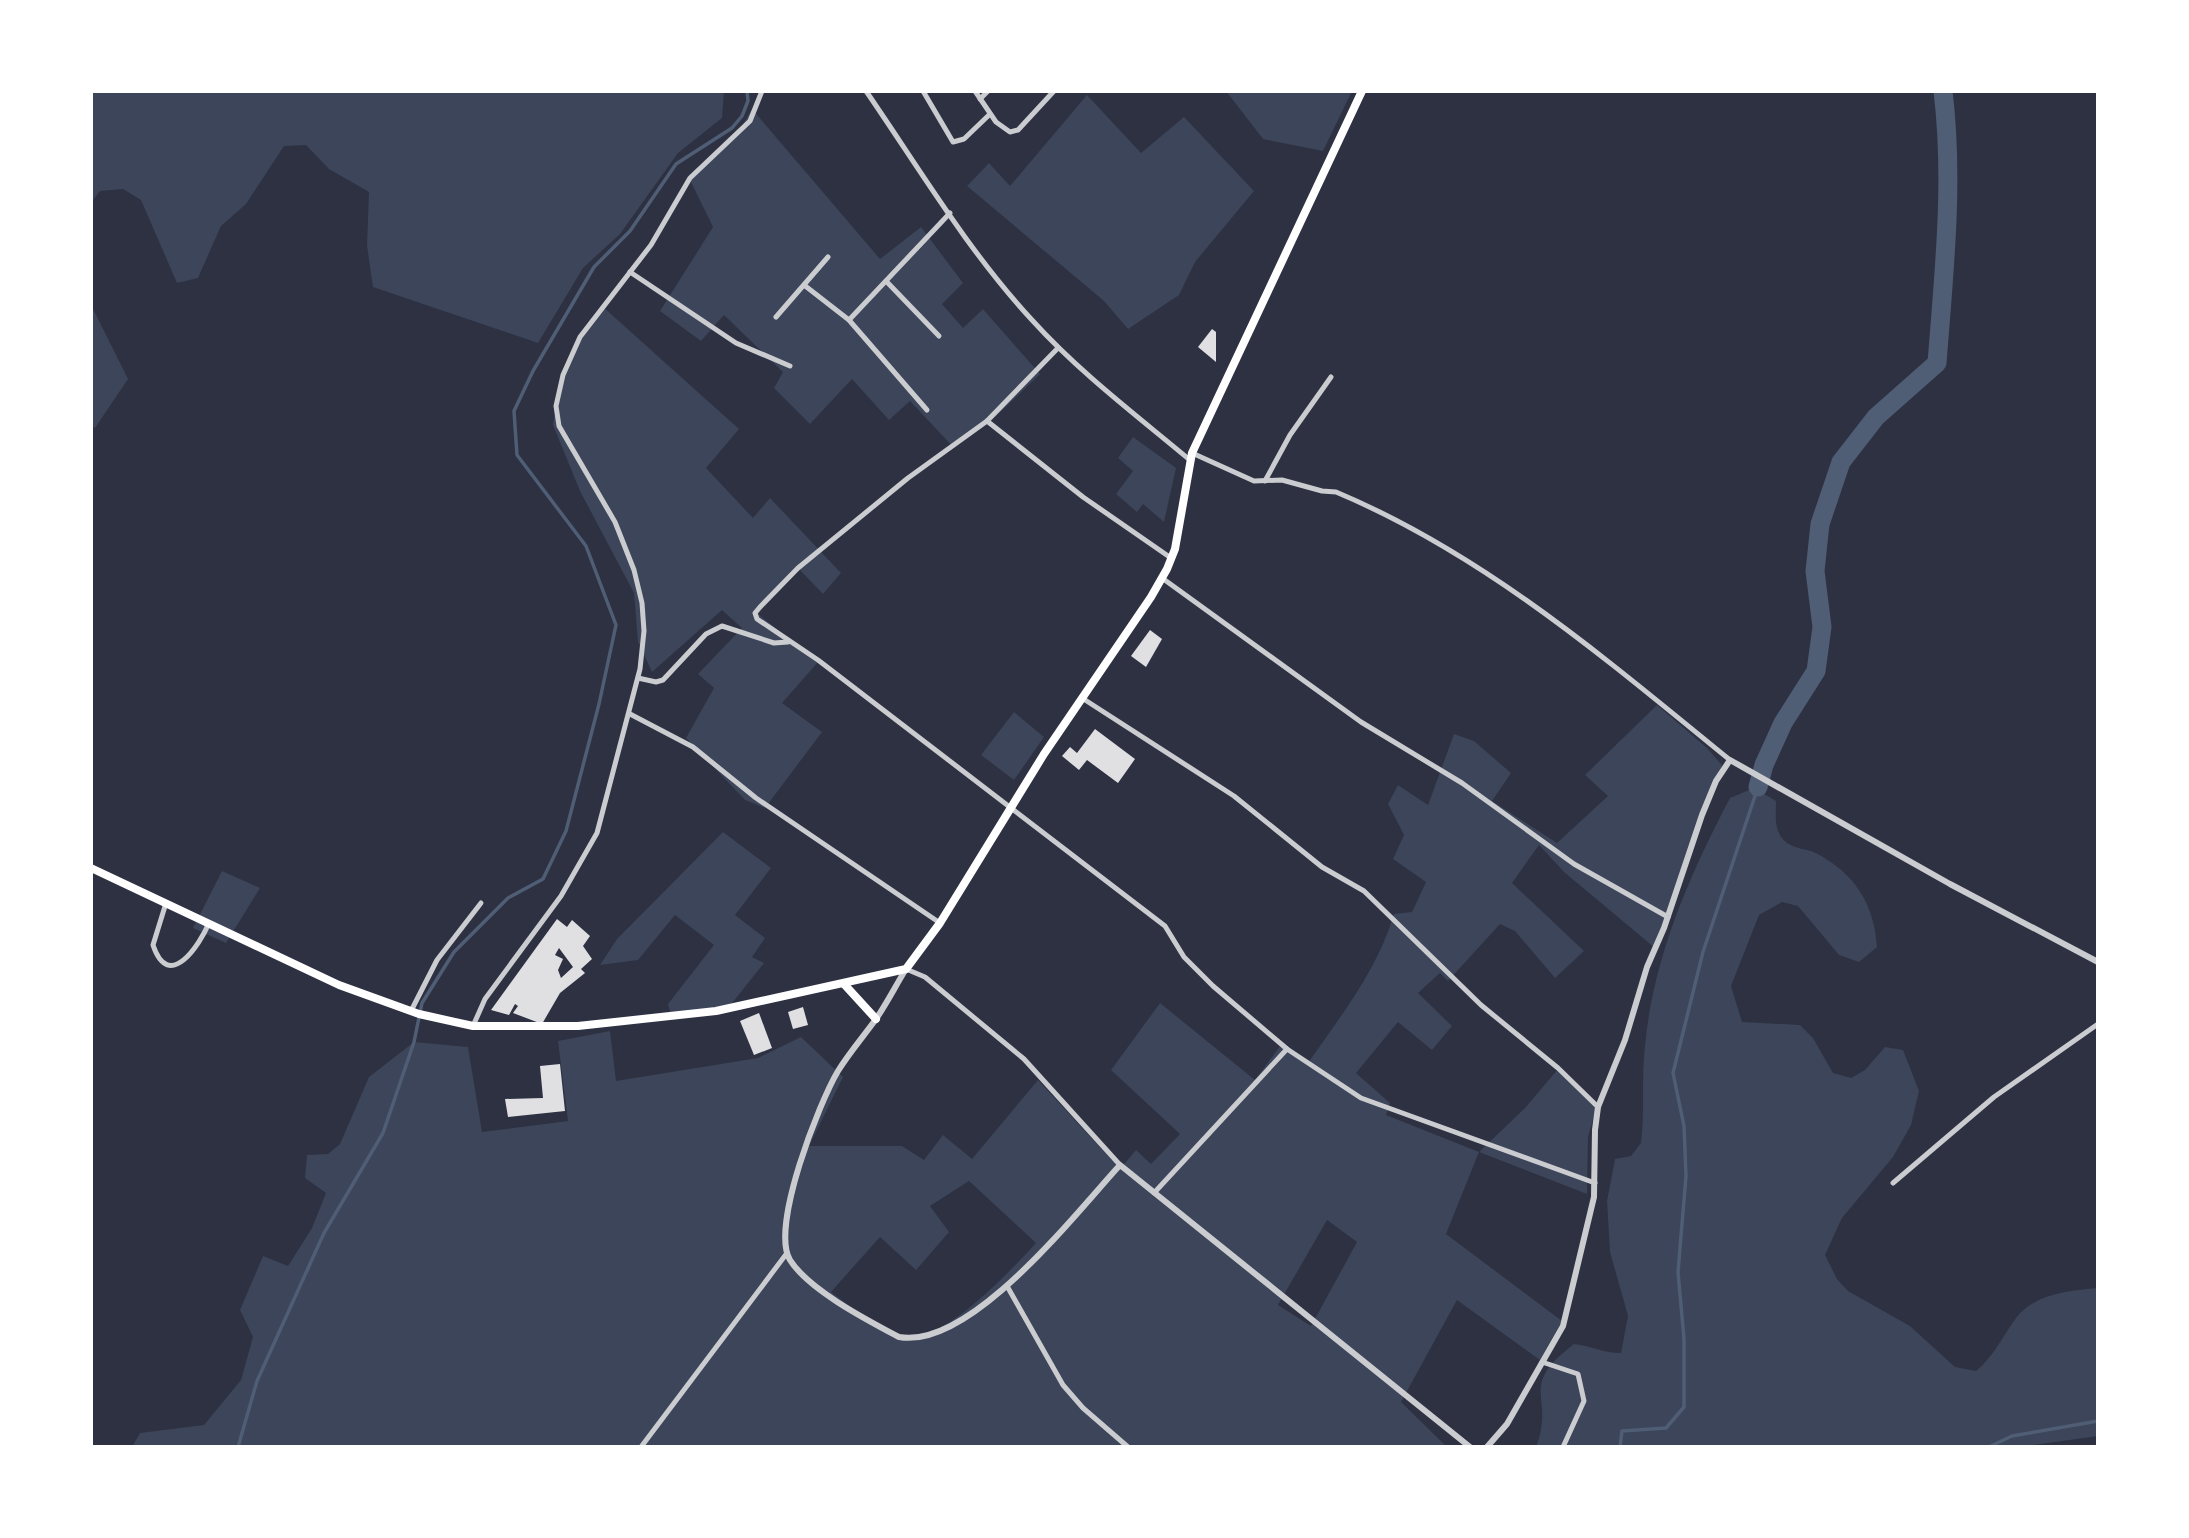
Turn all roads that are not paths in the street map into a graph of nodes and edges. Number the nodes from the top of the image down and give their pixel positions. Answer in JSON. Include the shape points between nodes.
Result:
{"nodes":[{"id":1,"x":762,"y":91,"type":"edge"},
{"id":2,"x":866,"y":91,"type":"edge"},
{"id":3,"x":923,"y":91,"type":"edge"},
{"id":4,"x":975,"y":91,"type":"edge"},
{"id":5,"x":988,"y":91,"type":"edge"},
{"id":6,"x":1054,"y":91,"type":"edge"},
{"id":7,"x":1362,"y":91,"type":"edge"},
{"id":8,"x":980,"y":99,"type":"junction"},
{"id":9,"x":990,"y":114,"type":"junction"},
{"id":10,"x":950,"y":213,"type":"junction"},
{"id":11,"x":828,"y":257,"type":"dead end"},
{"id":12,"x":630,"y":272,"type":"junction"},
{"id":13,"x":886,"y":281,"type":"junction"},
{"id":14,"x":804,"y":285,"type":"junction"},
{"id":15,"x":776,"y":317,"type":"dead end"},
{"id":16,"x":849,"y":320,"type":"junction"},
{"id":17,"x":939,"y":336,"type":"dead end"},
{"id":18,"x":1058,"y":348,"type":"junction"},
{"id":19,"x":790,"y":366,"type":"dead end"},
{"id":20,"x":1331,"y":377,"type":"dead end"},
{"id":21,"x":927,"y":411,"type":"dead end"},
{"id":22,"x":987,"y":421,"type":"junction"},
{"id":23,"x":1192,"y":457,"type":"junction"},
{"id":24,"x":1265,"y":481,"type":"junction"},
{"id":25,"x":1171,"y":558,"type":"junction"},
{"id":26,"x":1162,"y":578,"type":"junction"},
{"id":27,"x":788,"y":642,"type":"junction"},
{"id":28,"x":638,"y":678,"type":"junction"},
{"id":29,"x":1082,"y":698,"type":"junction"},
{"id":30,"x":630,"y":714,"type":"junction"},
{"id":31,"x":1730,"y":760,"type":"junction"},
{"id":32,"x":1012,"y":807,"type":"junction"},
{"id":33,"x":91,"y":868,"type":"edge"},
{"id":34,"x":166,"y":903,"type":"junction"},
{"id":35,"x":481,"y":903,"type":"dead end"},
{"id":36,"x":1668,"y":917,"type":"junction"},
{"id":37,"x":209,"y":923,"type":"junction"},
{"id":38,"x":940,"y":923,"type":"junction"},
{"id":39,"x":2098,"y":962,"type":"edge"},
{"id":40,"x":906,"y":969,"type":"junction"},
{"id":41,"x":844,"y":984,"type":"junction"},
{"id":42,"x":414,"y":1011,"type":"junction"},
{"id":43,"x":876,"y":1019,"type":"junction"},
{"id":44,"x":2098,"y":1024,"type":"edge"},
{"id":45,"x":472,"y":1026,"type":"junction"},
{"id":46,"x":1287,"y":1049,"type":"junction"},
{"id":47,"x":1598,"y":1107,"type":"junction"},
{"id":48,"x":1120,"y":1165,"type":"junction"},
{"id":49,"x":1595,"y":1183,"type":"junction"},
{"id":50,"x":1893,"y":1183,"type":"dead end"},
{"id":51,"x":1154,"y":1193,"type":"junction"},
{"id":52,"x":786,"y":1253,"type":"junction"},
{"id":53,"x":1007,"y":1286,"type":"junction"},
{"id":54,"x":1542,"y":1362,"type":"junction"},
{"id":55,"x":641,"y":1447,"type":"edge"},
{"id":56,"x":1128,"y":1447,"type":"edge"},
{"id":57,"x":1469,"y":1447,"type":"edge"},
{"id":58,"x":1486,"y":1447,"type":"edge"},
{"id":59,"x":1563,"y":1447,"type":"edge"}],
"edges":[{"from":1,"to":12,"type":"street","via":[[750,121],[690,178]]},
{"from":2,"to":10,"type":"street"},
{"from":3,"to":9,"type":"street","via":[[953,142],[964,139]]},
{"from":4,"to":8,"type":"street"},
{"from":5,"to":8,"type":"street"},
{"from":6,"to":9,"type":"street","via":[[1015,132]]},
{"from":7,"to":23,"type":"highway"},
{"from":8,"to":9,"type":"street"},
{"from":10,"to":13,"type":"street"},
{"from":10,"to":18,"type":"street","via":[[982,261]]},
{"from":11,"to":14,"type":"street"},
{"from":12,"to":19,"type":"street","via":[[736,343]]},
{"from":12,"to":28,"type":"street","via":[[580,337],[563,375],[556,406],[564,437],[615,522],[634,570],[644,631]]},
{"from":13,"to":16,"type":"street"},
{"from":13,"to":17,"type":"street"},
{"from":14,"to":15,"type":"street"},
{"from":14,"to":16,"type":"street"},
{"from":16,"to":21,"type":"street"},
{"from":18,"to":22,"type":"street"},
{"from":18,"to":23,"type":"street"},
{"from":20,"to":24,"type":"street","via":[[1290,435]]},
{"from":22,"to":25,"type":"street","via":[[1083,497]]},
{"from":22,"to":27,"type":"street","via":[[908,478],[798,568],[760,607],[757,619]]},
{"from":23,"to":24,"type":"street"},
{"from":23,"to":25,"type":"highway"},
{"from":24,"to":31,"type":"street","via":[[1282,480],[1336,492],[1460,556],[1576,634]]},
{"from":25,"to":26,"type":"highway"},
{"from":26,"to":29,"type":"highway"},
{"from":26,"to":36,"type":"street","via":[[1345,712],[1422,757],[1545,845]]},
{"from":27,"to":28,"type":"street","via":[[774,643],[722,626],[706,634],[661,681]]},
{"from":27,"to":32,"type":"street"},
{"from":28,"to":30,"type":"street"},
{"from":29,"to":32,"type":"highway"},
{"from":29,"to":47,"type":"street","via":[[1234,796],[1322,867],[1364,891],[1481,1005]]},
{"from":30,"to":38,"type":"street","via":[[693,747],[756,798]]},
{"from":30,"to":45,"type":"street","via":[[597,833],[561,897],[485,999]]},
{"from":31,"to":36,"type":"street","via":[[1702,816]]},
{"from":31,"to":39,"type":"street"},
{"from":32,"to":38,"type":"highway"},
{"from":32,"to":46,"type":"street","via":[[1166,926],[1192,966]]},
{"from":33,"to":34,"type":"highway"},
{"from":34,"to":37,"type":"highway"},
{"from":34,"to":37,"type":"street","via":[[153,945],[169,964],[192,955]]},
{"from":35,"to":42,"type":"street","via":[[437,960]]},
{"from":36,"to":47,"type":"street"},
{"from":37,"to":42,"type":"highway","via":[[339,985]]},
{"from":38,"to":40,"type":"highway"},
{"from":40,"to":41,"type":"highway"},
{"from":40,"to":43,"type":"street"},
{"from":40,"to":48,"type":"street","via":[[925,977],[1024,1059]]},
{"from":41,"to":43,"type":"highway"},
{"from":41,"to":45,"type":"highway","via":[[716,1011],[578,1026]]},
{"from":42,"to":45,"type":"highway"},
{"from":43,"to":52,"type":"street","via":[[836,1074],[809,1136],[790,1200]]},
{"from":44,"to":50,"type":"street","via":[[1994,1097]]},
{"from":46,"to":49,"type":"street","via":[[1360,1098]]},
{"from":46,"to":51,"type":"street"},
{"from":47,"to":49,"type":"street"},
{"from":48,"to":51,"type":"street"},
{"from":48,"to":53,"type":"street"},
{"from":49,"to":54,"type":"street","via":[[1568,1311]]},
{"from":51,"to":57,"type":"street"},
{"from":52,"to":53,"type":"street","via":[[832,1297],[899,1337],[911,1339],[962,1321]]},
{"from":52,"to":55,"type":"street"},
{"from":53,"to":56,"type":"street","via":[[1063,1385]]},
{"from":54,"to":58,"type":"street","via":[[1507,1424]]},
{"from":54,"to":59,"type":"street","via":[[1578,1374],[1584,1401]]}]}
